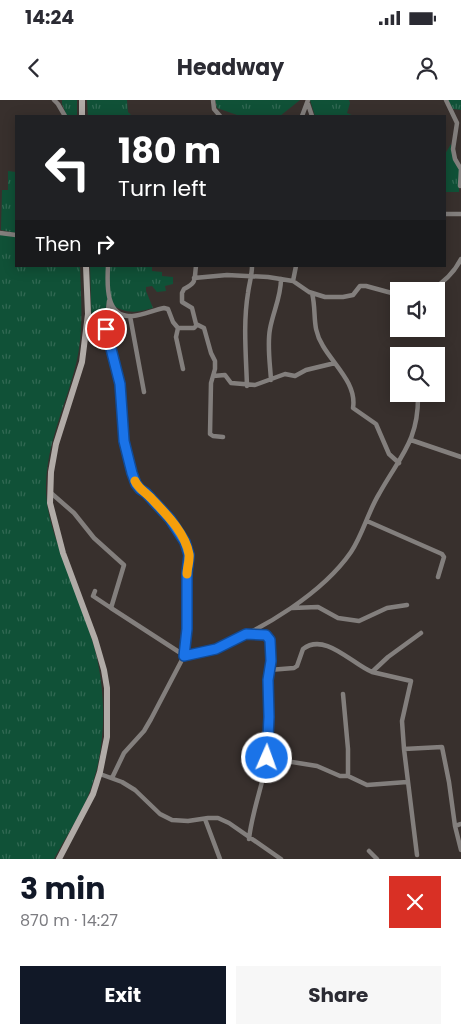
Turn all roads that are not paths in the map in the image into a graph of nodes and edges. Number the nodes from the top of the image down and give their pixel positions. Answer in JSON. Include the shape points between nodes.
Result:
{"nodes":[{"id":1,"x":54,"y":100,"type":"edge"},
{"id":2,"x":82,"y":100,"type":"edge"},
{"id":3,"x":213,"y":100,"type":"edge"},
{"id":4,"x":446,"y":100,"type":"edge"},
{"id":5,"x":308,"y":102,"type":"edge"},
{"id":6,"x":64,"y":115,"type":"edge"},
{"id":7,"x":82,"y":115,"type":"edge"},
{"id":8,"x":219,"y":115,"type":"edge"},
{"id":9,"x":302,"y":115,"type":"edge"},
{"id":10,"x":312,"y":115,"type":"edge"},
{"id":11,"x":460,"y":186,"type":"dead end"},
{"id":12,"x":446,"y":214,"type":"edge"},
{"id":13,"x":461,"y":214,"type":"edge"},
{"id":14,"x":0,"y":232,"type":"edge"},
{"id":15,"x":15,"y":236,"type":"edge"},
{"id":16,"x":461,"y":259,"type":"edge"},
{"id":17,"x":86,"y":267,"type":"edge"},
{"id":18,"x":108,"y":267,"type":"edge"},
{"id":19,"x":196,"y":267,"type":"edge"},
{"id":20,"x":252,"y":267,"type":"edge"},
{"id":21,"x":296,"y":267,"type":"edge"},
{"id":22,"x":252,"y":275,"type":"junction"},
{"id":23,"x":194,"y":278,"type":"junction"},
{"id":24,"x":281,"y":280,"type":"junction"},
{"id":25,"x":293,"y":281,"type":"junction"},
{"id":26,"x":442,"y":282,"type":"edge"},
{"id":27,"x":390,"y":293,"type":"edge"},
{"id":28,"x":312,"y":294,"type":"junction"},
{"id":29,"x":109,"y":301,"type":"junction"},
{"id":30,"x":130,"y":316,"type":"junction"},
{"id":31,"x":197,"y":325,"type":"junction"},
{"id":32,"x":178,"y":328,"type":"junction"},
{"id":33,"x":335,"y":362,"type":"junction"},
{"id":34,"x":183,"y":369,"type":"dead end"},
{"id":35,"x":213,"y":376,"type":"junction"},
{"id":36,"x":272,"y":380,"type":"junction"},
{"id":37,"x":247,"y":386,"type":"junction"},
{"id":38,"x":144,"y":392,"type":"dead end"},
{"id":39,"x":418,"y":402,"type":"edge"},
{"id":40,"x":223,"y":437,"type":"dead end"},
{"id":41,"x":411,"y":440,"type":"junction"},
{"id":42,"x":461,"y":457,"type":"edge"},
{"id":43,"x":399,"y":463,"type":"junction"},
{"id":44,"x":50,"y":493,"type":"junction"},
{"id":45,"x":367,"y":521,"type":"junction"},
{"id":46,"x":438,"y":577,"type":"dead end"},
{"id":47,"x":95,"y":591,"type":"dead end"},
{"id":48,"x":407,"y":605,"type":"dead end"},
{"id":49,"x":110,"y":608,"type":"junction"},
{"id":50,"x":291,"y":608,"type":"junction"},
{"id":51,"x":421,"y":633,"type":"dead end"},
{"id":52,"x":246,"y":634,"type":"junction"},
{"id":53,"x":184,"y":656,"type":"junction"},
{"id":54,"x":269,"y":670,"type":"junction"},
{"id":55,"x":372,"y":672,"type":"junction"},
{"id":56,"x":343,"y":694,"type":"dead end"},
{"id":57,"x":404,"y":749,"type":"junction"},
{"id":58,"x":267,"y":758,"type":"junction"},
{"id":59,"x":100,"y":774,"type":"junction"},
{"id":60,"x":348,"y":776,"type":"junction"},
{"id":61,"x":112,"y":778,"type":"junction"},
{"id":62,"x":406,"y":782,"type":"junction"},
{"id":63,"x":205,"y":819,"type":"junction"},
{"id":64,"x":461,"y":824,"type":"edge"},
{"id":65,"x":455,"y":826,"type":"junction"},
{"id":66,"x":249,"y":839,"type":"junction"},
{"id":67,"x":461,"y":850,"type":"edge"},
{"id":68,"x":369,"y":851,"type":"dead end"},
{"id":69,"x":417,"y":855,"type":"dead end"},
{"id":70,"x":59,"y":859,"type":"edge"},
{"id":71,"x":220,"y":859,"type":"edge"},
{"id":72,"x":281,"y":859,"type":"edge"},
{"id":73,"x":377,"y":859,"type":"edge"}],
"edges":[{"from":1,"to":6,"type":"street"},
{"from":2,"to":7,"type":"street"},
{"from":3,"to":8,"type":"street"},
{"from":4,"to":11,"type":"street","via":[[456,123],[453,149],[461,169]]},
{"from":5,"to":9,"type":"street"},
{"from":5,"to":10,"type":"street"},
{"from":12,"to":13,"type":"street"},
{"from":14,"to":15,"type":"street"},
{"from":16,"to":26,"type":"street"},
{"from":17,"to":44,"type":"street","via":[[88,314],[82,362],[56,444]]},
{"from":18,"to":29,"type":"street"},
{"from":19,"to":23,"type":"street"},
{"from":20,"to":22,"type":"street"},
{"from":21,"to":25,"type":"street"},
{"from":22,"to":23,"type":"street"},
{"from":22,"to":24,"type":"street"},
{"from":22,"to":37,"type":"street","via":[[245,330]]},
{"from":23,"to":31,"type":"street","via":[[192,286],[184,289],[181,297],[183,303],[192,308]]},
{"from":24,"to":25,"type":"street"},
{"from":24,"to":36,"type":"street","via":[[269,338]]},
{"from":25,"to":28,"type":"street"},
{"from":27,"to":28,"type":"street","via":[[360,286],[353,295],[343,297]]},
{"from":28,"to":33,"type":"street","via":[[315,330]]},
{"from":29,"to":30,"type":"street","via":[[117,311]]},
{"from":29,"to":53,"type":"street","via":[[106,329],[120,384],[124,441],[132,473],[140,489],[170,519],[185,542],[189,555]]},
{"from":30,"to":32,"type":"street","via":[[164,308],[168,309]]},
{"from":30,"to":38,"type":"street"},
{"from":31,"to":32,"type":"street"},
{"from":31,"to":35,"type":"street","via":[[204,328],[215,361]]},
{"from":32,"to":34,"type":"street","via":[[176,337]]},
{"from":33,"to":36,"type":"street"},
{"from":33,"to":43,"type":"street","via":[[351,389],[353,408],[376,424],[389,454]]},
{"from":35,"to":37,"type":"street","via":[[225,375],[231,383]]},
{"from":35,"to":40,"type":"street","via":[[210,434]]},
{"from":36,"to":37,"type":"street"},
{"from":39,"to":41,"type":"street"},
{"from":41,"to":42,"type":"street"},
{"from":41,"to":43,"type":"street"},
{"from":43,"to":45,"type":"street","via":[[374,501]]},
{"from":44,"to":49,"type":"street","via":[[124,565]]},
{"from":44,"to":59,"type":"street","via":[[63,553],[104,670],[107,736]]},
{"from":45,"to":46,"type":"street","via":[[442,554],[444,561]]},
{"from":45,"to":50,"type":"street","via":[[342,564]]},
{"from":47,"to":49,"type":"street","via":[[93,596]]},
{"from":48,"to":50,"type":"street","via":[[387,608],[359,621],[338,618],[318,607]]},
{"from":49,"to":53,"type":"street"},
{"from":50,"to":52,"type":"street"},
{"from":51,"to":55,"type":"street"},
{"from":52,"to":53,"type":"street","via":[[216,649]]},
{"from":52,"to":54,"type":"street","via":[[269,636]]},
{"from":53,"to":61,"type":"street","via":[[151,719],[124,753]]},
{"from":54,"to":55,"type":"street","via":[[294,668],[298,666],[303,649],[323,644]]},
{"from":54,"to":58,"type":"street"},
{"from":55,"to":57,"type":"street","via":[[411,682],[402,721]]},
{"from":56,"to":60,"type":"street"},
{"from":57,"to":62,"type":"street"},
{"from":57,"to":65,"type":"street","via":[[442,746]]},
{"from":58,"to":60,"type":"street","via":[[317,766]]},
{"from":58,"to":66,"type":"street"},
{"from":59,"to":61,"type":"street"},
{"from":59,"to":70,"type":"street","via":[[86,809]]},
{"from":60,"to":62,"type":"street","via":[[367,784]]},
{"from":61,"to":63,"type":"street","via":[[135,790],[160,814],[172,820]]},
{"from":62,"to":69,"type":"street"},
{"from":63,"to":66,"type":"street","via":[[218,818]]},
{"from":63,"to":71,"type":"street"},
{"from":64,"to":65,"type":"street"},
{"from":65,"to":67,"type":"street"},
{"from":66,"to":72,"type":"street"},
{"from":68,"to":73,"type":"street"}]}
